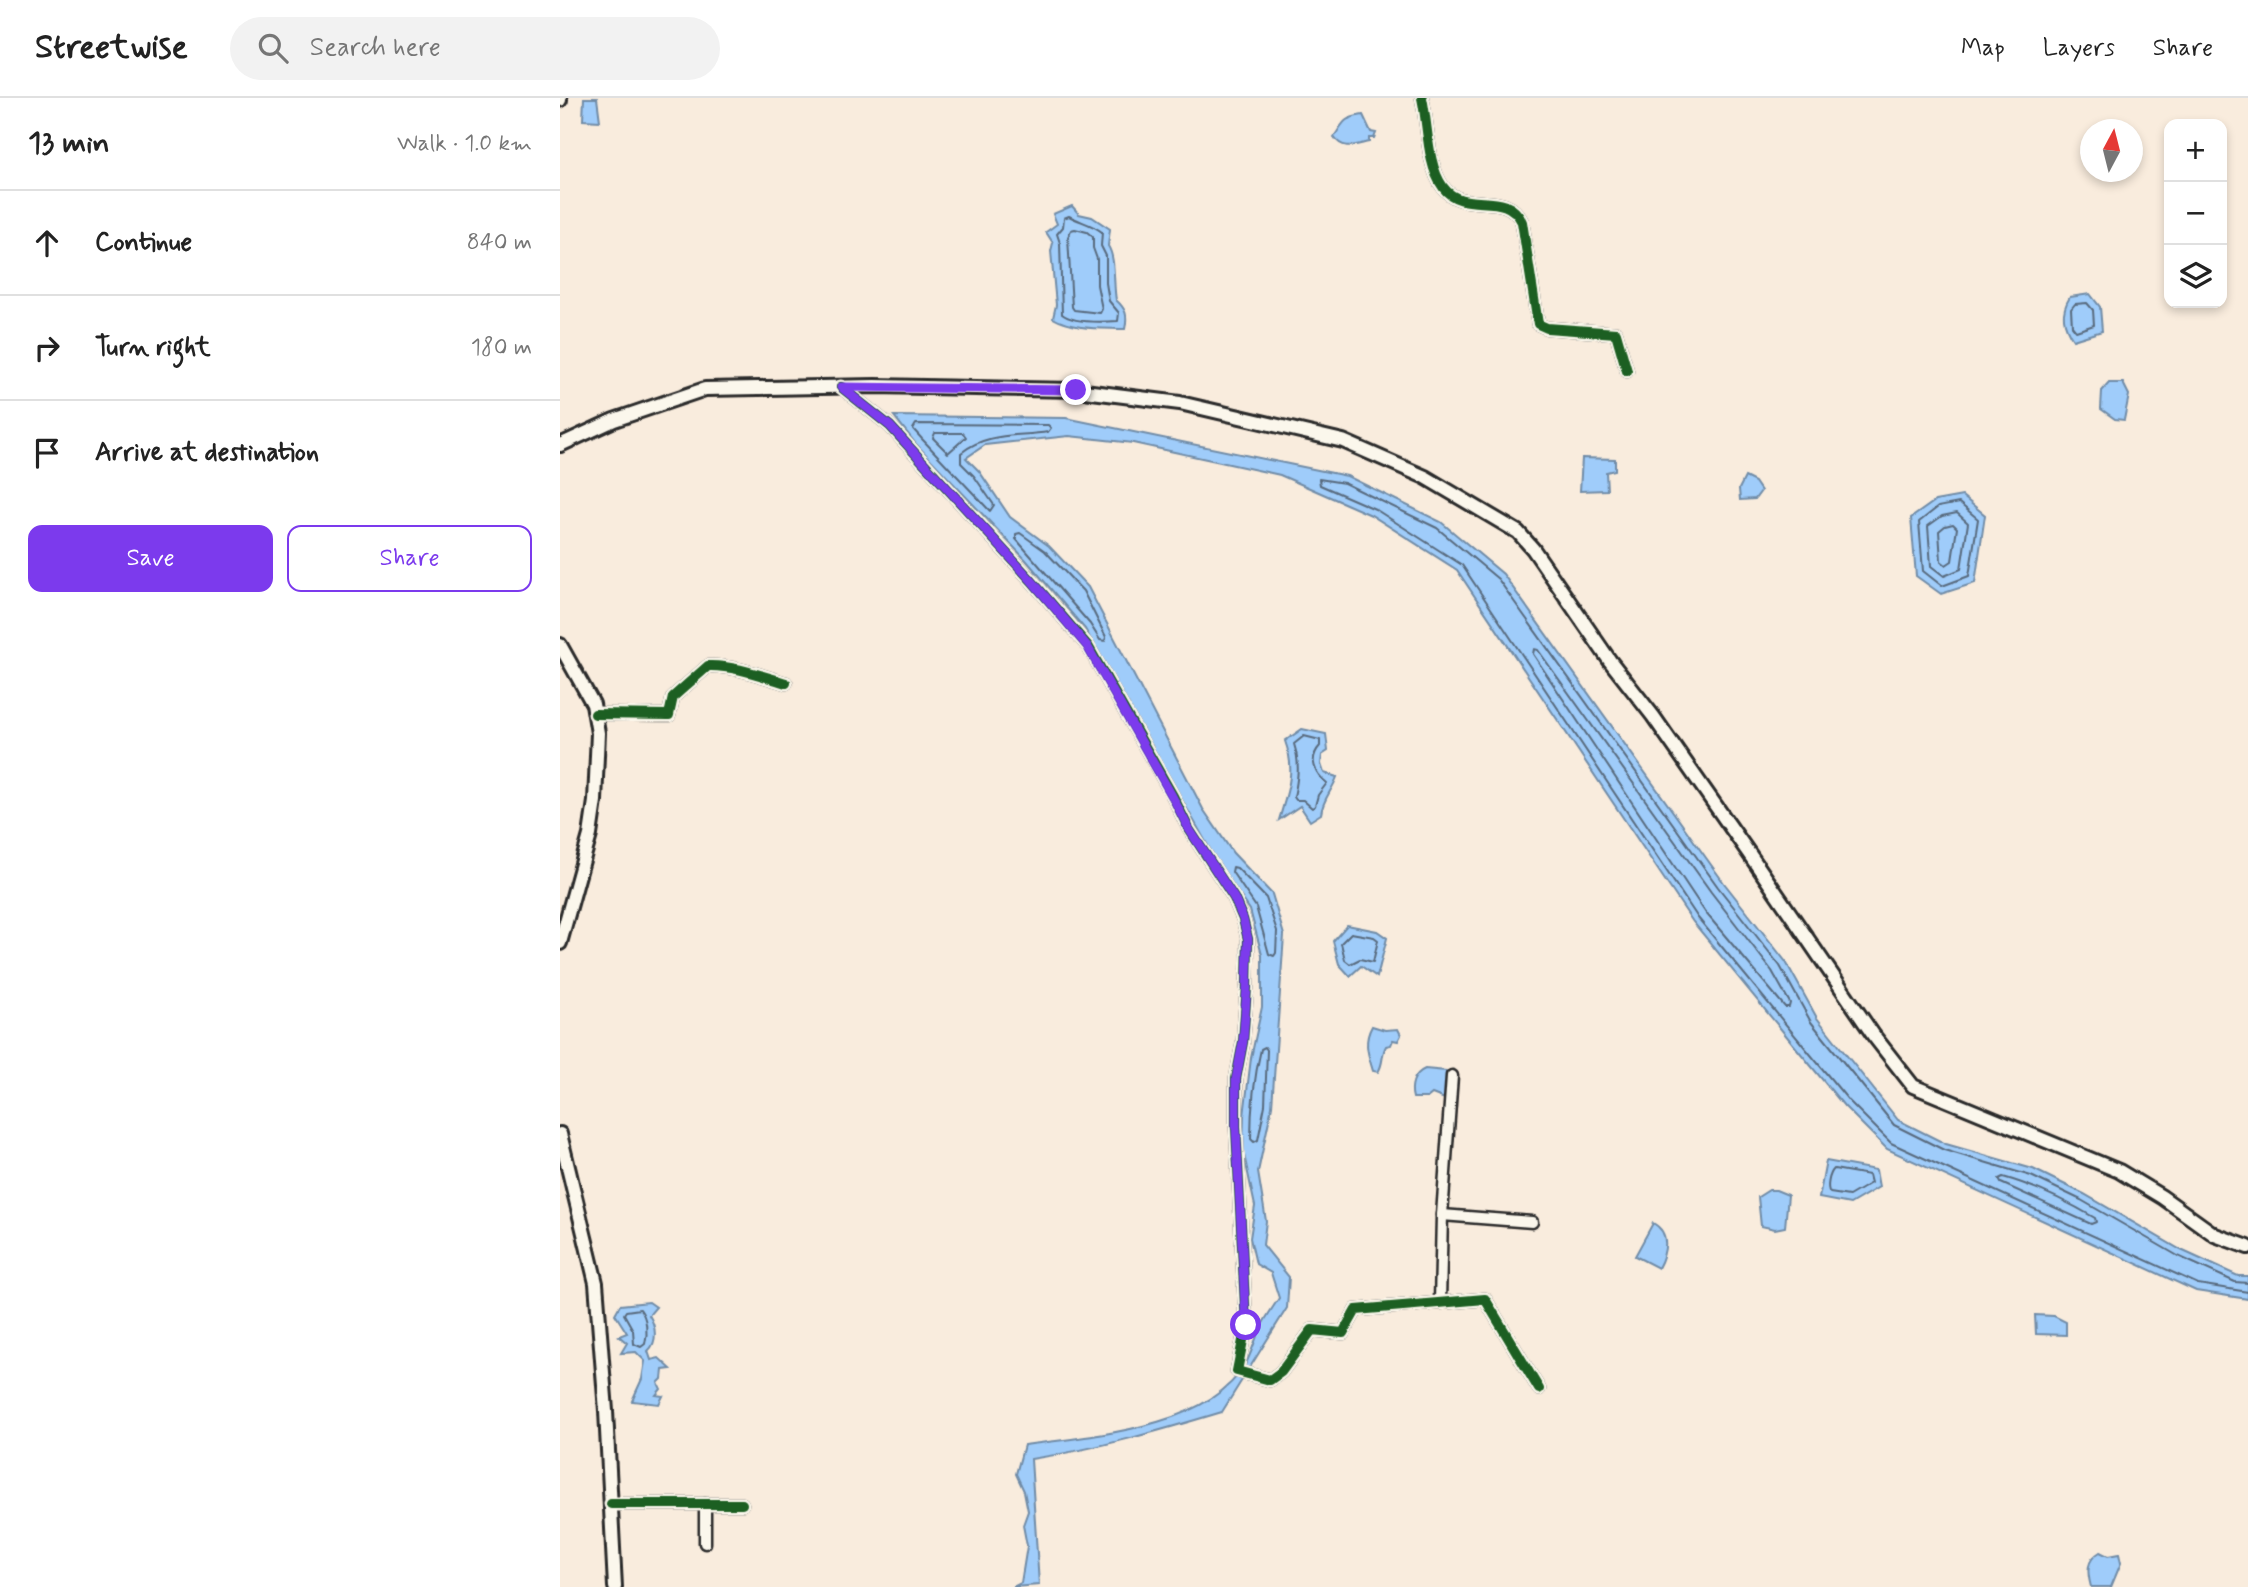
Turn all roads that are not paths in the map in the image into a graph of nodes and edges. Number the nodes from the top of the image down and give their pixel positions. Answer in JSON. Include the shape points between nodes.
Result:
{"nodes":[{"id":1,"x":1422,"y":98,"type":"edge"},
{"id":2,"x":1627,"y":371,"type":"dead end"},
{"id":3,"x":841,"y":387,"type":"junction"},
{"id":4,"x":560,"y":445,"type":"edge"},
{"id":5,"x":560,"y":645,"type":"edge"},
{"id":6,"x":786,"y":683,"type":"dead end"},
{"id":7,"x":595,"y":714,"type":"junction"},
{"id":8,"x":560,"y":943,"type":"edge"},
{"id":9,"x":1452,"y":1076,"type":"dead end"},
{"id":10,"x":560,"y":1134,"type":"edge"},
{"id":11,"x":1442,"y":1215,"type":"junction"},
{"id":12,"x":1532,"y":1222,"type":"dead end"},
{"id":13,"x":2248,"y":1247,"type":"edge"},
{"id":14,"x":1440,"y":1302,"type":"junction"},
{"id":15,"x":1539,"y":1389,"type":"dead end"},
{"id":16,"x":611,"y":1504,"type":"junction"},
{"id":17,"x":705,"y":1504,"type":"junction"},
{"id":18,"x":742,"y":1504,"type":"dead end"},
{"id":19,"x":705,"y":1543,"type":"dead end"},
{"id":20,"x":615,"y":1587,"type":"edge"}],
"edges":[{"from":1,"to":2,"type":"street","via":[[1436,175],[1443,188],[1464,200],[1511,206],[1517,211],[1538,324],[1616,334]]},
{"from":3,"to":4,"type":"main road","via":[[705,389],[614,420]]},
{"from":3,"to":13,"type":"main road","via":[[1076,390],[1180,403],[1343,441],[1425,478],[1518,532],[1913,1087],[2119,1171],[2216,1235]]},
{"from":3,"to":14,"type":"street","via":[[890,426],[1087,646],[1243,919],[1248,939],[1247,987],[1236,1079],[1236,1126],[1246,1325],[1237,1371],[1270,1380],[1312,1330],[1343,1333],[1356,1310]]},
{"from":5,"to":7,"type":"main road"},
{"from":6,"to":7,"type":"street","via":[[726,666],[708,666],[673,697],[669,715]]},
{"from":7,"to":8,"type":"main road","via":[[598,733],[592,824]]},
{"from":9,"to":11,"type":"street"},
{"from":10,"to":16,"type":"main road","via":[[596,1283]]},
{"from":11,"to":12,"type":"street"},
{"from":11,"to":14,"type":"street"},
{"from":14,"to":15,"type":"street","via":[[1486,1299]]},
{"from":16,"to":17,"type":"street"},
{"from":16,"to":20,"type":"main road"},
{"from":17,"to":18,"type":"street"},
{"from":17,"to":19,"type":"street"}]}
